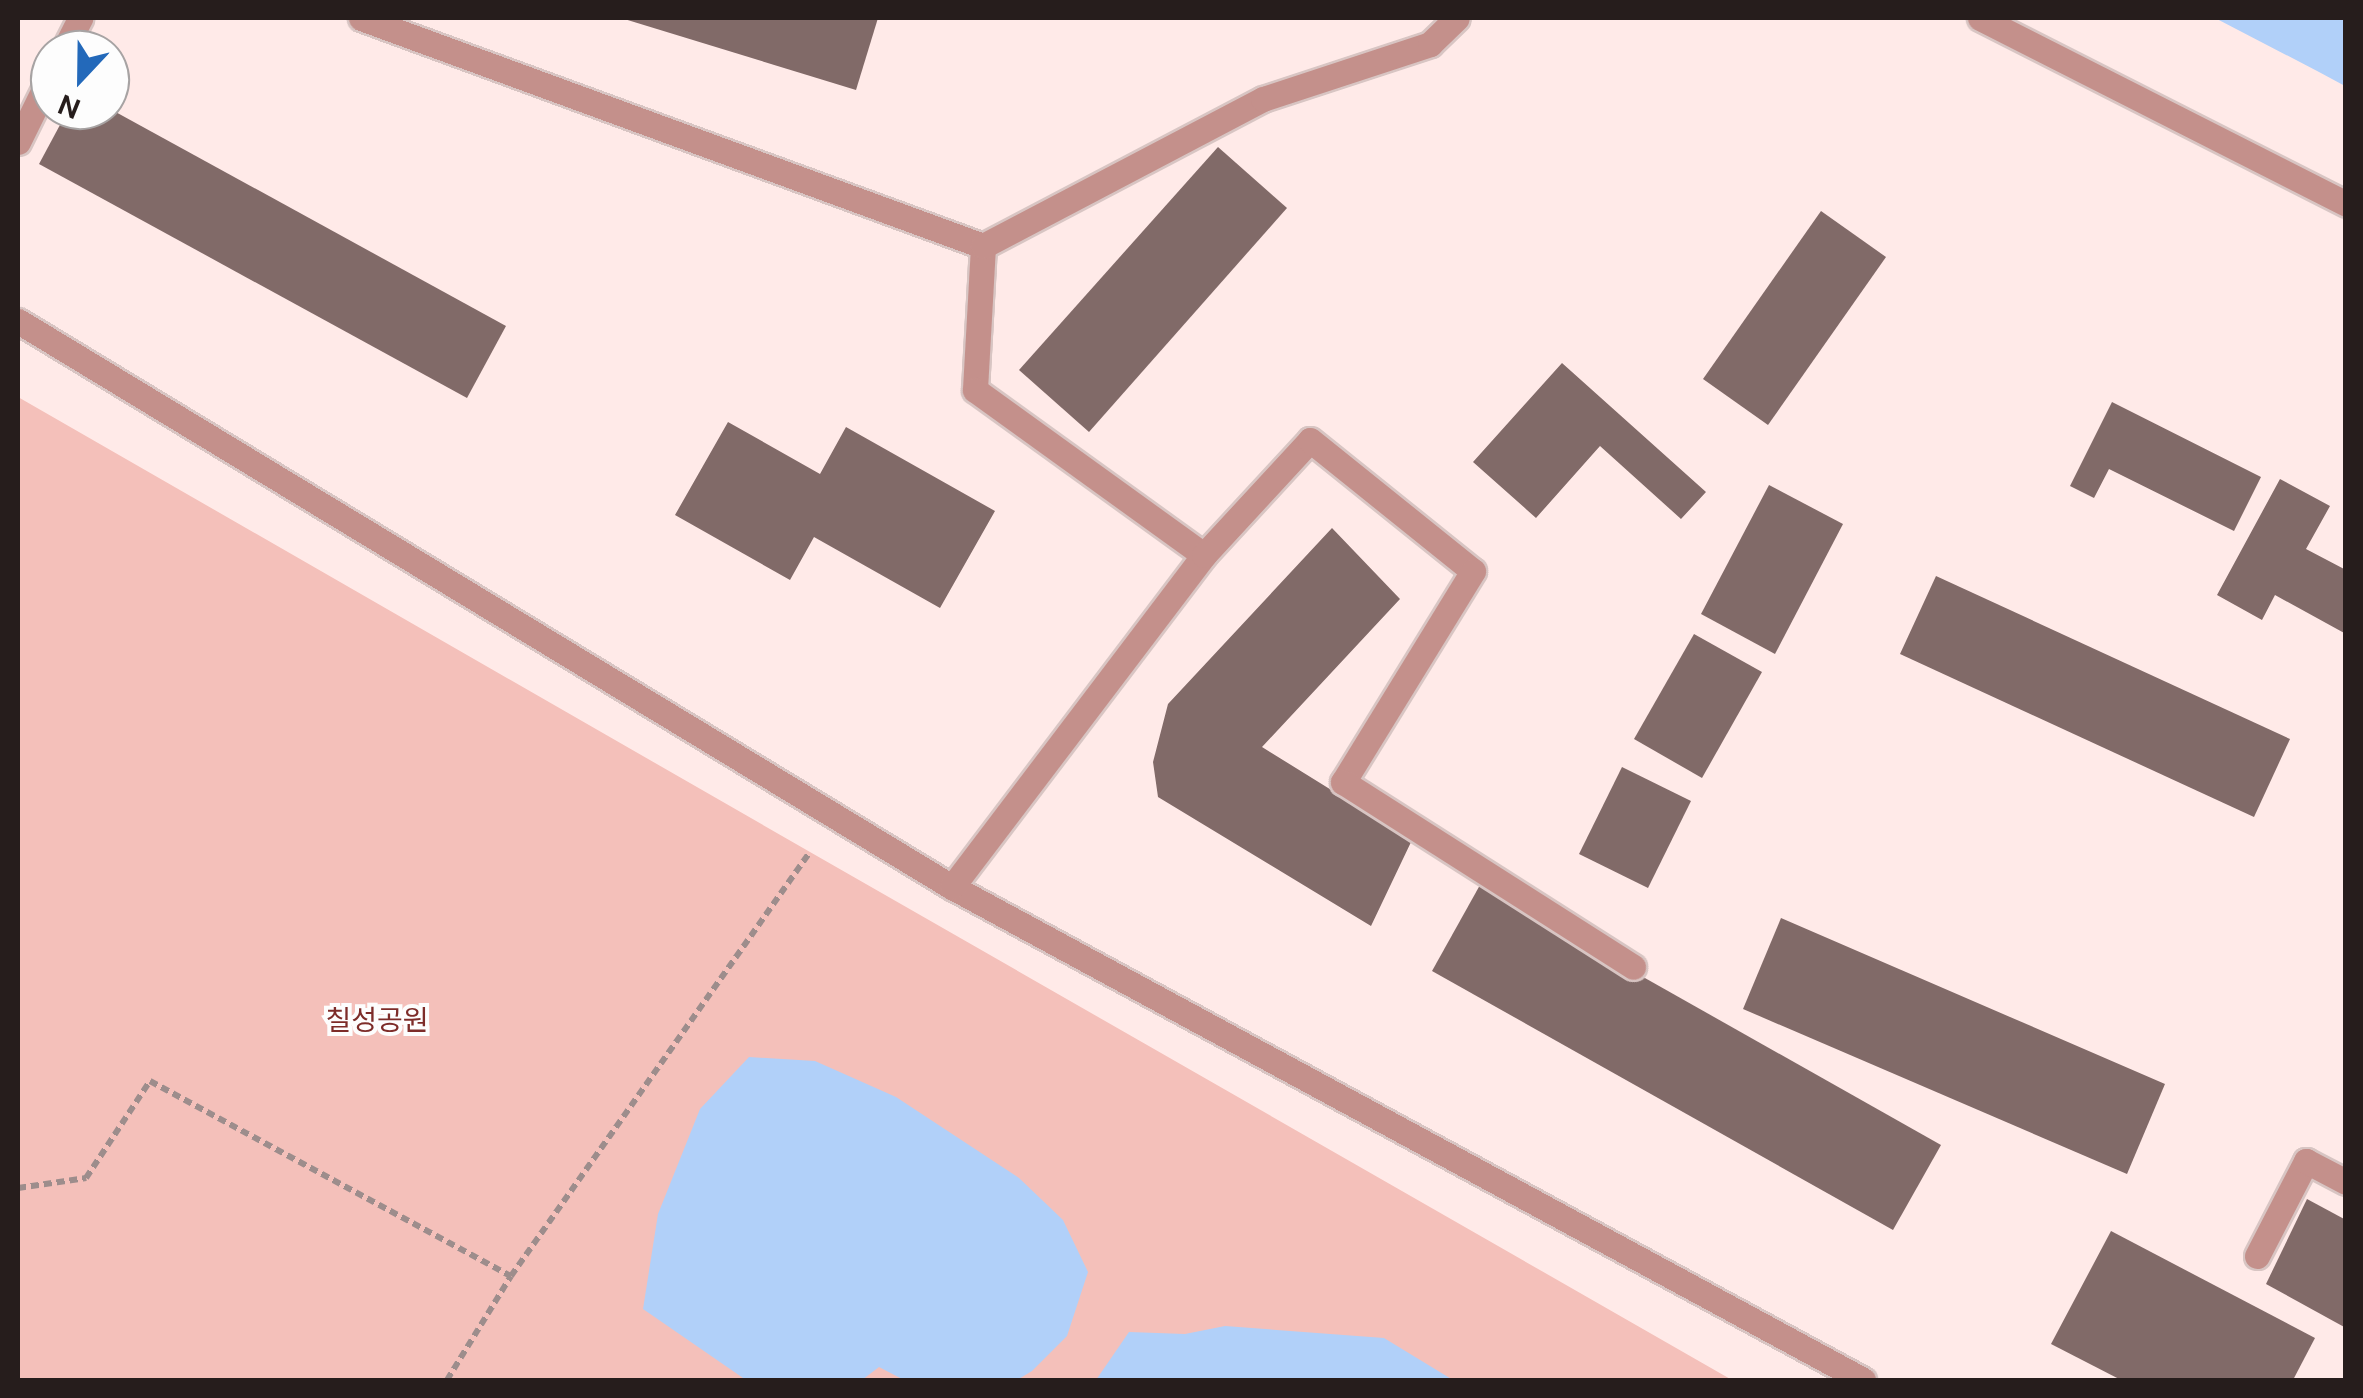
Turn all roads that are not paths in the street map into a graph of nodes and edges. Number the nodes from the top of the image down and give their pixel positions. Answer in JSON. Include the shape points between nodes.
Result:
{"nodes":[{"id":1,"x":361,"y":18,"type":"edge"},
{"id":2,"x":1457,"y":18,"type":"edge"},
{"id":3,"x":1980,"y":18,"type":"edge"},
{"id":4,"x":30,"y":118,"type":"edge"},
{"id":5,"x":18,"y":142,"type":"edge"},
{"id":6,"x":2346,"y":204,"type":"edge"},
{"id":7,"x":983,"y":246,"type":"junction"},
{"id":8,"x":18,"y":321,"type":"edge"},
{"id":9,"x":1204,"y":555,"type":"junction"},
{"id":10,"x":952,"y":887,"type":"junction"},
{"id":11,"x":1634,"y":967,"type":"dead end"},
{"id":12,"x":2346,"y":1182,"type":"edge"},
{"id":13,"x":2257,"y":1256,"type":"dead end"},
{"id":14,"x":1863,"y":1380,"type":"edge"}],
"edges":[{"from":1,"to":7,"type":"street"},
{"from":2,"to":7,"type":"street","via":[[1430,44],[1263,99]]},
{"from":3,"to":6,"type":"street"},
{"from":4,"to":5,"type":"street"},
{"from":7,"to":9,"type":"street","via":[[975,390]]},
{"from":8,"to":10,"type":"street"},
{"from":9,"to":10,"type":"street"},
{"from":9,"to":11,"type":"street","via":[[1310,440],[1473,570],[1343,782]]},
{"from":10,"to":14,"type":"street"},
{"from":12,"to":13,"type":"street","via":[[2306,1161]]}]}
